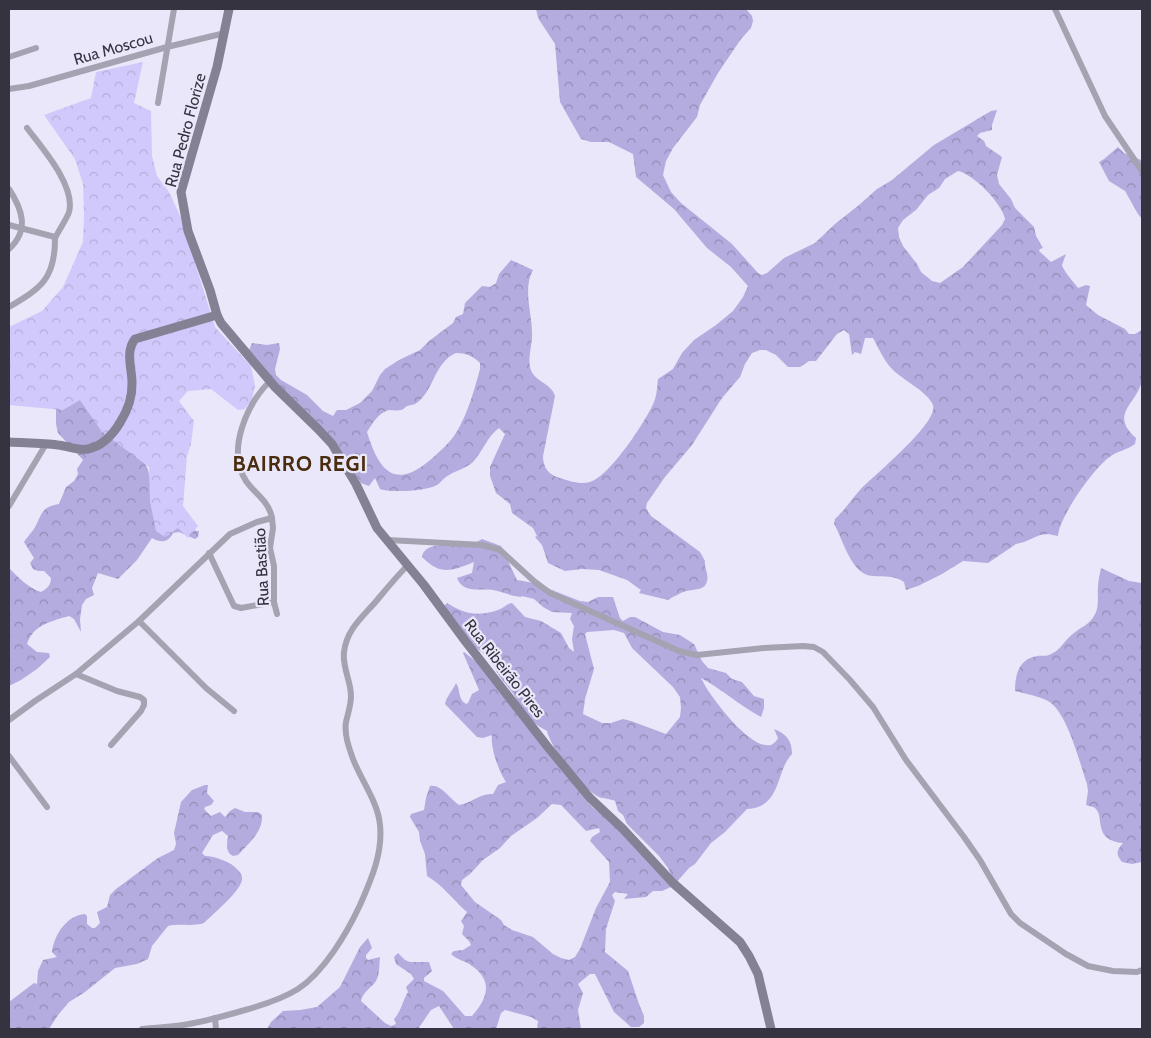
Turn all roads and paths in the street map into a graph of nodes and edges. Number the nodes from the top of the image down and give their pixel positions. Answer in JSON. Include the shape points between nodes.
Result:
{"nodes":[{"id":1,"x":174,"y":9,"type":"edge"},
{"id":2,"x":229,"y":9,"type":"edge"},
{"id":3,"x":1055,"y":9,"type":"edge"},
{"id":4,"x":225,"y":33,"type":"junction"},
{"id":5,"x":167,"y":47,"type":"junction"},
{"id":6,"x":36,"y":48,"type":"dead end"},
{"id":7,"x":9,"y":57,"type":"edge"},
{"id":8,"x":9,"y":89,"type":"edge"},
{"id":9,"x":158,"y":103,"type":"dead end"},
{"id":10,"x":27,"y":128,"type":"dead end"},
{"id":11,"x":1142,"y":171,"type":"edge"},
{"id":12,"x":9,"y":189,"type":"edge"},
{"id":13,"x":9,"y":225,"type":"edge"},
{"id":14,"x":21,"y":228,"type":"junction"},
{"id":15,"x":55,"y":237,"type":"junction"},
{"id":16,"x":9,"y":249,"type":"edge"},
{"id":17,"x":9,"y":307,"type":"edge"},
{"id":18,"x":217,"y":316,"type":"junction"},
{"id":19,"x":270,"y":381,"type":"junction"},
{"id":20,"x":9,"y":442,"type":"edge"},
{"id":21,"x":46,"y":444,"type":"junction"},
{"id":22,"x":9,"y":506,"type":"edge"},
{"id":23,"x":272,"y":518,"type":"junction"},
{"id":24,"x":388,"y":540,"type":"junction"},
{"id":25,"x":209,"y":553,"type":"junction"},
{"id":26,"x":408,"y":565,"type":"junction"},
{"id":27,"x":274,"y":602,"type":"junction"},
{"id":28,"x":277,"y":614,"type":"dead end"},
{"id":29,"x":138,"y":621,"type":"junction"},
{"id":30,"x":76,"y":674,"type":"junction"},
{"id":31,"x":234,"y":711,"type":"dead end"},
{"id":32,"x":9,"y":720,"type":"edge"},
{"id":33,"x":111,"y":745,"type":"dead end"},
{"id":34,"x":9,"y":756,"type":"edge"},
{"id":35,"x":48,"y":807,"type":"dead end"},
{"id":36,"x":1142,"y":970,"type":"edge"},
{"id":37,"x":215,"y":1018,"type":"junction"},
{"id":38,"x":142,"y":1029,"type":"edge"},
{"id":39,"x":216,"y":1029,"type":"edge"},
{"id":40,"x":771,"y":1029,"type":"edge"}],
"edges":[{"from":1,"to":5,"type":"street"},
{"from":2,"to":4,"type":"street","name":"Rua Pedro Florize"},
{"from":3,"to":11,"type":"street","via":[[1105,116]]},
{"from":4,"to":5,"type":"street","name":"Rua Moscou"},
{"from":4,"to":18,"type":"street","name":"Rua Pedro Florize","via":[[182,192],[188,231]]},
{"from":5,"to":8,"type":"street","name":"Rua Moscou"},
{"from":5,"to":9,"type":"street"},
{"from":6,"to":7,"type":"street"},
{"from":10,"to":15,"type":"street","via":[[54,167],[71,202],[64,224]]},
{"from":12,"to":14,"type":"street","via":[[20,207]]},
{"from":13,"to":14,"type":"street"},
{"from":14,"to":15,"type":"street"},
{"from":14,"to":16,"type":"street","via":[[20,236]]},
{"from":15,"to":17,"type":"street","via":[[56,254],[46,280],[37,290]]},
{"from":18,"to":19,"type":"street","name":"Rua Ribeirão Pires"},
{"from":18,"to":21,"type":"street","via":[[135,339],[129,351],[132,392],[126,413],[97,446],[78,449]]},
{"from":19,"to":23,"type":"street","via":[[254,401],[246,418],[238,454],[244,478],[270,508]]},
{"from":19,"to":24,"type":"street","name":"Rua Ribeirão Pires","via":[[332,444],[377,528]]},
{"from":20,"to":21,"type":"street"},
{"from":21,"to":22,"type":"street"},
{"from":23,"to":25,"type":"street","via":[[230,534]]},
{"from":23,"to":27,"type":"street","name":"Rua Bastião","via":[[270,548],[274,566]]},
{"from":24,"to":26,"type":"street","name":"Rua Ribeirão Pires"},
{"from":24,"to":36,"type":"street","via":[[483,544],[500,550],[550,592],[679,651],[697,655],[814,647],[824,652],[873,707],[906,760],[969,845],[1011,914],[1088,966],[1113,971]]},
{"from":25,"to":27,"type":"street","via":[[234,606],[241,608]]},
{"from":25,"to":29,"type":"street"},
{"from":26,"to":37,"type":"street","via":[[355,624],[348,635],[344,653],[351,695],[347,739],[380,824],[377,858],[370,883],[341,939],[323,964],[299,988],[264,1004]]},
{"from":26,"to":40,"type":"street","name":"Rua Ribeirão Pires","via":[[590,798],[624,829],[678,888],[740,942],[758,974]]},
{"from":27,"to":28,"type":"street","name":"Rua Bastião"},
{"from":29,"to":30,"type":"street"},
{"from":29,"to":31,"type":"street"},
{"from":30,"to":32,"type":"street"},
{"from":30,"to":33,"type":"street","via":[[144,700],[141,711]]},
{"from":34,"to":35,"type":"street"},
{"from":37,"to":38,"type":"street","via":[[194,1024]]},
{"from":37,"to":39,"type":"street"}]}
